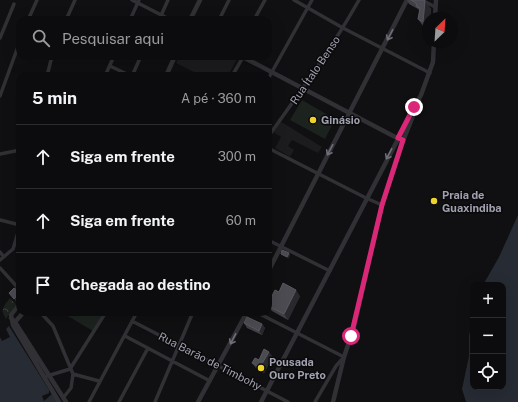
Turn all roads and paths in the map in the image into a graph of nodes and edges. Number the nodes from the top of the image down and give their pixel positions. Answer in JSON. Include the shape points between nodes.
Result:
{"nodes":[{"id":1,"x":37,"y":0,"type":"edge"},
{"id":2,"x":75,"y":0,"type":"edge"},
{"id":3,"x":132,"y":0,"type":"edge"},
{"id":4,"x":168,"y":0,"type":"edge"},
{"id":5,"x":200,"y":0,"type":"edge"},
{"id":6,"x":229,"y":0,"type":"edge"},
{"id":7,"x":265,"y":0,"type":"edge"},
{"id":8,"x":294,"y":0,"type":"edge"},
{"id":9,"x":312,"y":0,"type":"edge"},
{"id":10,"x":359,"y":0,"type":"edge"},
{"id":11,"x":407,"y":0,"type":"edge"},
{"id":12,"x":422,"y":0,"type":"edge"},
{"id":13,"x":436,"y":0,"type":"edge"},
{"id":14,"x":139,"y":1,"type":"edge"},
{"id":15,"x":14,"y":4,"type":"dead end"},
{"id":16,"x":435,"y":7,"type":"junction"},
{"id":17,"x":307,"y":8,"type":"junction"},
{"id":18,"x":435,"y":12,"type":"edge"},
{"id":19,"x":161,"y":15,"type":"joint"},
{"id":20,"x":30,"y":16,"type":"edge"},
{"id":21,"x":68,"y":16,"type":"edge"},
{"id":22,"x":132,"y":16,"type":"edge"},
{"id":23,"x":192,"y":16,"type":"edge"},
{"id":24,"x":221,"y":16,"type":"edge"},
{"id":25,"x":256,"y":16,"type":"edge"},
{"id":26,"x":343,"y":28,"type":"junction"},
{"id":27,"x":0,"y":38,"type":"edge"},
{"id":28,"x":434,"y":48,"type":"edge"},
{"id":29,"x":382,"y":49,"type":"junction"},
{"id":30,"x":16,"y":52,"type":"edge"},
{"id":31,"x":51,"y":60,"type":"edge"},
{"id":32,"x":112,"y":60,"type":"edge"},
{"id":33,"x":139,"y":60,"type":"edge"},
{"id":34,"x":173,"y":60,"type":"edge"},
{"id":35,"x":240,"y":60,"type":"edge"},
{"id":36,"x":250,"y":60,"type":"edge"},
{"id":37,"x":110,"y":66,"type":"junction"},
{"id":38,"x":48,"y":72,"type":"edge"},
{"id":39,"x":107,"y":72,"type":"edge"},
{"id":40,"x":123,"y":72,"type":"edge"},
{"id":41,"x":134,"y":72,"type":"edge"},
{"id":42,"x":168,"y":72,"type":"edge"},
{"id":43,"x":234,"y":72,"type":"edge"},
{"id":44,"x":272,"y":72,"type":"junction"},
{"id":45,"x":430,"y":73,"type":"junction"},
{"id":46,"x":303,"y":89,"type":"junction"},
{"id":47,"x":0,"y":96,"type":"edge"},
{"id":48,"x":421,"y":96,"type":"junction"},
{"id":49,"x":350,"y":113,"type":"junction"},
{"id":50,"x":272,"y":132,"type":"edge"},
{"id":51,"x":398,"y":138,"type":"junction"},
{"id":52,"x":403,"y":140,"type":"junction"},
{"id":53,"x":272,"y":150,"type":"edge"},
{"id":54,"x":16,"y":151,"type":"edge"},
{"id":55,"x":0,"y":154,"type":"edge"},
{"id":56,"x":318,"y":174,"type":"junction"},
{"id":57,"x":366,"y":198,"type":"junction"},
{"id":58,"x":382,"y":205,"type":"junction"},
{"id":59,"x":0,"y":220,"type":"edge"},
{"id":60,"x":16,"y":224,"type":"edge"},
{"id":61,"x":16,"y":238,"type":"edge"},
{"id":62,"x":272,"y":242,"type":"edge"},
{"id":63,"x":282,"y":247,"type":"junction"},
{"id":64,"x":0,"y":252,"type":"edge"},
{"id":65,"x":4,"y":258,"type":"junction"},
{"id":66,"x":0,"y":260,"type":"edge"},
{"id":67,"x":272,"y":265,"type":"edge"},
{"id":68,"x":0,"y":268,"type":"edge"},
{"id":69,"x":330,"y":271,"type":"junction"},
{"id":70,"x":16,"y":286,"type":"edge"},
{"id":71,"x":16,"y":308,"type":"edge"},
{"id":72,"x":20,"y":316,"type":"edge"},
{"id":73,"x":44,"y":316,"type":"edge"},
{"id":74,"x":103,"y":316,"type":"edge"},
{"id":75,"x":134,"y":316,"type":"edge"},
{"id":76,"x":191,"y":316,"type":"edge"},
{"id":77,"x":245,"y":316,"type":"edge"},
{"id":78,"x":264,"y":316,"type":"edge"},
{"id":79,"x":132,"y":320,"type":"junction"},
{"id":80,"x":13,"y":322,"type":"junction"},
{"id":81,"x":297,"y":332,"type":"junction"},
{"id":82,"x":125,"y":336,"type":"junction"},
{"id":83,"x":179,"y":346,"type":"junction"},
{"id":84,"x":148,"y":348,"type":"junction"},
{"id":85,"x":344,"y":357,"type":"junction"},
{"id":86,"x":172,"y":361,"type":"junction"},
{"id":87,"x":219,"y":367,"type":"junction"},
{"id":88,"x":70,"y":369,"type":"junction"},
{"id":89,"x":73,"y":374,"type":"junction"},
{"id":90,"x":46,"y":377,"type":"junction"},
{"id":91,"x":99,"y":381,"type":"junction"},
{"id":92,"x":210,"y":381,"type":"junction"},
{"id":93,"x":266,"y":391,"type":"junction"},
{"id":94,"x":62,"y":401,"type":"edge"},
{"id":95,"x":89,"y":402,"type":"edge"},
{"id":96,"x":119,"y":402,"type":"edge"},
{"id":97,"x":155,"y":402,"type":"edge"},
{"id":98,"x":198,"y":402,"type":"edge"},
{"id":99,"x":261,"y":402,"type":"edge"},
{"id":100,"x":288,"y":402,"type":"edge"},
{"id":101,"x":315,"y":402,"type":"edge"},
{"id":102,"x":333,"y":402,"type":"edge"}],
"edges":[{"from":1,"to":20,"type":"street"},
{"from":2,"to":21,"type":"street"},
{"from":3,"to":14,"type":"street"},
{"from":4,"to":19,"type":"street"},
{"from":5,"to":23,"type":"street"},
{"from":6,"to":24,"type":"street"},
{"from":7,"to":25,"type":"street"},
{"from":8,"to":17,"type":"street"},
{"from":9,"to":17,"type":"street"},
{"from":10,"to":26,"type":"street","name":"Rua Ítalo Benso"},
{"from":11,"to":29,"type":"street","one_way":true},
{"from":12,"to":16,"type":"street"},
{"from":13,"to":16,"type":"street"},
{"from":14,"to":19,"type":"street"},
{"from":14,"to":22,"type":"street"},
{"from":15,"to":27,"type":"street"},
{"from":16,"to":18,"type":"street"},
{"from":17,"to":26,"type":"street"},
{"from":17,"to":44,"type":"street"},
{"from":26,"to":29,"type":"street"},
{"from":26,"to":46,"type":"street","name":"Rua Ítalo Benso"},
{"from":28,"to":45,"type":"street"},
{"from":29,"to":45,"type":"street"},
{"from":29,"to":49,"type":"street"},
{"from":30,"to":47,"type":"street"},
{"from":31,"to":38,"type":"street"},
{"from":32,"to":37,"type":"street"},
{"from":33,"to":41,"type":"street"},
{"from":34,"to":42,"type":"street"},
{"from":35,"to":43,"type":"street"},
{"from":36,"to":44,"type":"street"},
{"from":37,"to":39,"type":"street"},
{"from":37,"to":40,"type":"street"},
{"from":44,"to":46,"type":"street"},
{"from":45,"to":48,"type":"street"},
{"from":46,"to":49,"type":"street"},
{"from":46,"to":50,"type":"street","name":"Rua Ítalo Benso"},
{"from":48,"to":51,"type":"street"},
{"from":48,"to":52,"type":"street"},
{"from":49,"to":51,"type":"street"},
{"from":49,"to":56,"type":"street","one_way":true},
{"from":51,"to":52,"type":"street"},
{"from":51,"to":57,"type":"street","one_way":true},
{"from":52,"to":58,"type":"street"},
{"from":53,"to":56,"type":"street"},
{"from":54,"to":55,"type":"street"},
{"from":56,"to":57,"type":"street"},
{"from":56,"to":63,"type":"street"},
{"from":57,"to":58,"type":"street"},
{"from":57,"to":69,"type":"street"},
{"from":58,"to":85,"type":"street","via":[[354,327]]},
{"from":59,"to":60,"type":"street"},
{"from":61,"to":65,"type":"street","via":[[13,248]]},
{"from":62,"to":63,"type":"street"},
{"from":63,"to":67,"type":"street"},
{"from":63,"to":69,"type":"street"},
{"from":64,"to":65,"type":"street"},
{"from":65,"to":66,"type":"street"},
{"from":68,"to":70,"type":"street"},
{"from":69,"to":81,"type":"street"},
{"from":71,"to":80,"type":"street","via":[[13,312]]},
{"from":72,"to":80,"type":"street"},
{"from":73,"to":88,"type":"street","via":[[53,326]]},
{"from":74,"to":88,"type":"street"},
{"from":75,"to":79,"type":"street"},
{"from":76,"to":83,"type":"street"},
{"from":77,"to":87,"type":"street","one_way":true},
{"from":78,"to":81,"type":"street"},
{"from":79,"to":82,"type":"street"},
{"from":79,"to":83,"type":"street","name":"Rua Barão de Timbohy"},
{"from":80,"to":90,"type":"street"},
{"from":81,"to":85,"type":"street"},
{"from":81,"to":93,"type":"street"},
{"from":82,"to":84,"type":"street"},
{"from":82,"to":91,"type":"street"},
{"from":83,"to":86,"type":"street"},
{"from":83,"to":87,"type":"street","name":"Rua Barão de Timbohy"},
{"from":84,"to":86,"type":"street"},
{"from":84,"to":96,"type":"street"},
{"from":85,"to":101,"type":"street"},
{"from":85,"to":102,"type":"street"},
{"from":86,"to":92,"type":"street"},
{"from":86,"to":97,"type":"street"},
{"from":87,"to":92,"type":"street"},
{"from":87,"to":93,"type":"street","name":"Rua Barão de Timbohy"},
{"from":88,"to":89,"type":"street"},
{"from":88,"to":90,"type":"street"},
{"from":89,"to":91,"type":"street"},
{"from":89,"to":94,"type":"street","via":[[71,388]]},
{"from":90,"to":94,"type":"street"},
{"from":91,"to":95,"type":"street"},
{"from":92,"to":98,"type":"street"},
{"from":93,"to":99,"type":"street"},
{"from":93,"to":100,"type":"street","name":"Rua Barão de Timbohy"}]}
